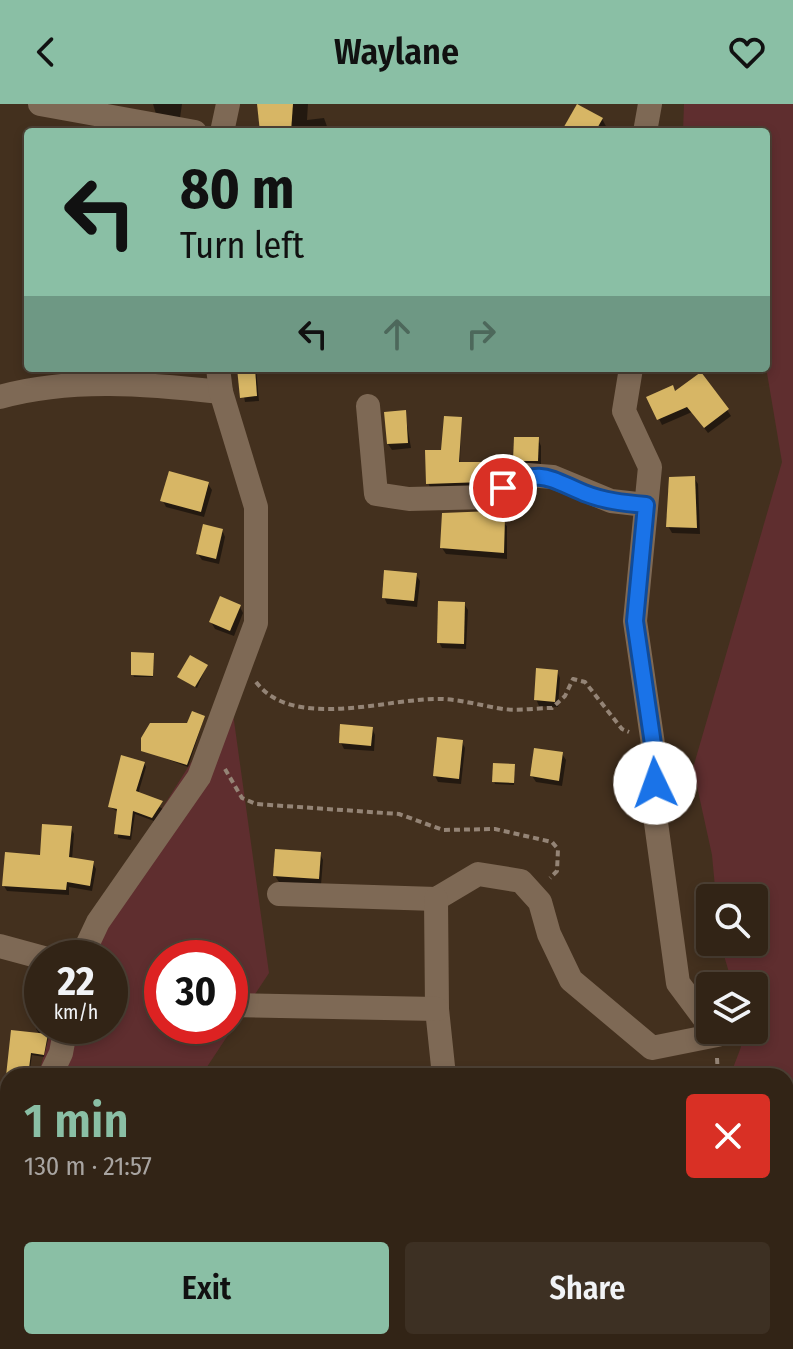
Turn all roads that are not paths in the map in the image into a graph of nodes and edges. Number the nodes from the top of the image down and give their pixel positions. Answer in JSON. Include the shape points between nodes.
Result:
{"nodes":[{"id":1,"x":40,"y":104,"type":"edge"},
{"id":2,"x":228,"y":104,"type":"edge"},
{"id":3,"x":650,"y":104,"type":"edge"},
{"id":4,"x":173,"y":128,"type":"edge"},
{"id":5,"x":223,"y":128,"type":"edge"},
{"id":6,"x":646,"y":128,"type":"edge"},
{"id":7,"x":630,"y":372,"type":"edge"},
{"id":8,"x":220,"y":380,"type":"edge"},
{"id":9,"x":0,"y":397,"type":"edge"},
{"id":10,"x":368,"y":406,"type":"dead end"},
{"id":11,"x":646,"y":505,"type":"junction"},
{"id":12,"x":279,"y":894,"type":"dead end"},
{"id":13,"x":436,"y":899,"type":"junction"},
{"id":14,"x":90,"y":940,"type":"edge"},
{"id":15,"x":0,"y":946,"type":"edge"},
{"id":16,"x":24,"y":953,"type":"edge"},
{"id":17,"x":248,"y":1005,"type":"edge"},
{"id":18,"x":696,"y":1008,"type":"edge"},
{"id":19,"x":437,"y":1009,"type":"junction"},
{"id":20,"x":696,"y":1039,"type":"edge"},
{"id":21,"x":63,"y":1044,"type":"edge"},
{"id":22,"x":54,"y":1068,"type":"edge"},
{"id":23,"x":443,"y":1068,"type":"edge"}],
"edges":[{"from":1,"to":4,"type":"street"},
{"from":2,"to":5,"type":"street"},
{"from":3,"to":6,"type":"street"},
{"from":7,"to":11,"type":"street","via":[[624,411],[650,467]]},
{"from":8,"to":9,"type":"street","via":[[133,382]]},
{"from":8,"to":14,"type":"street","via":[[256,507],[256,623],[199,777]]},
{"from":10,"to":11,"type":"street","via":[[376,494],[409,499],[488,497],[527,475],[553,477],[611,501]]},
{"from":11,"to":18,"type":"street","via":[[635,621],[678,983]]},
{"from":12,"to":13,"type":"street"},
{"from":13,"to":19,"type":"street"},
{"from":13,"to":20,"type":"street","via":[[478,874],[521,881],[540,902],[571,980],[652,1048]]},
{"from":15,"to":16,"type":"street"},
{"from":17,"to":19,"type":"street"},
{"from":19,"to":23,"type":"street"},
{"from":21,"to":22,"type":"street"}]}
